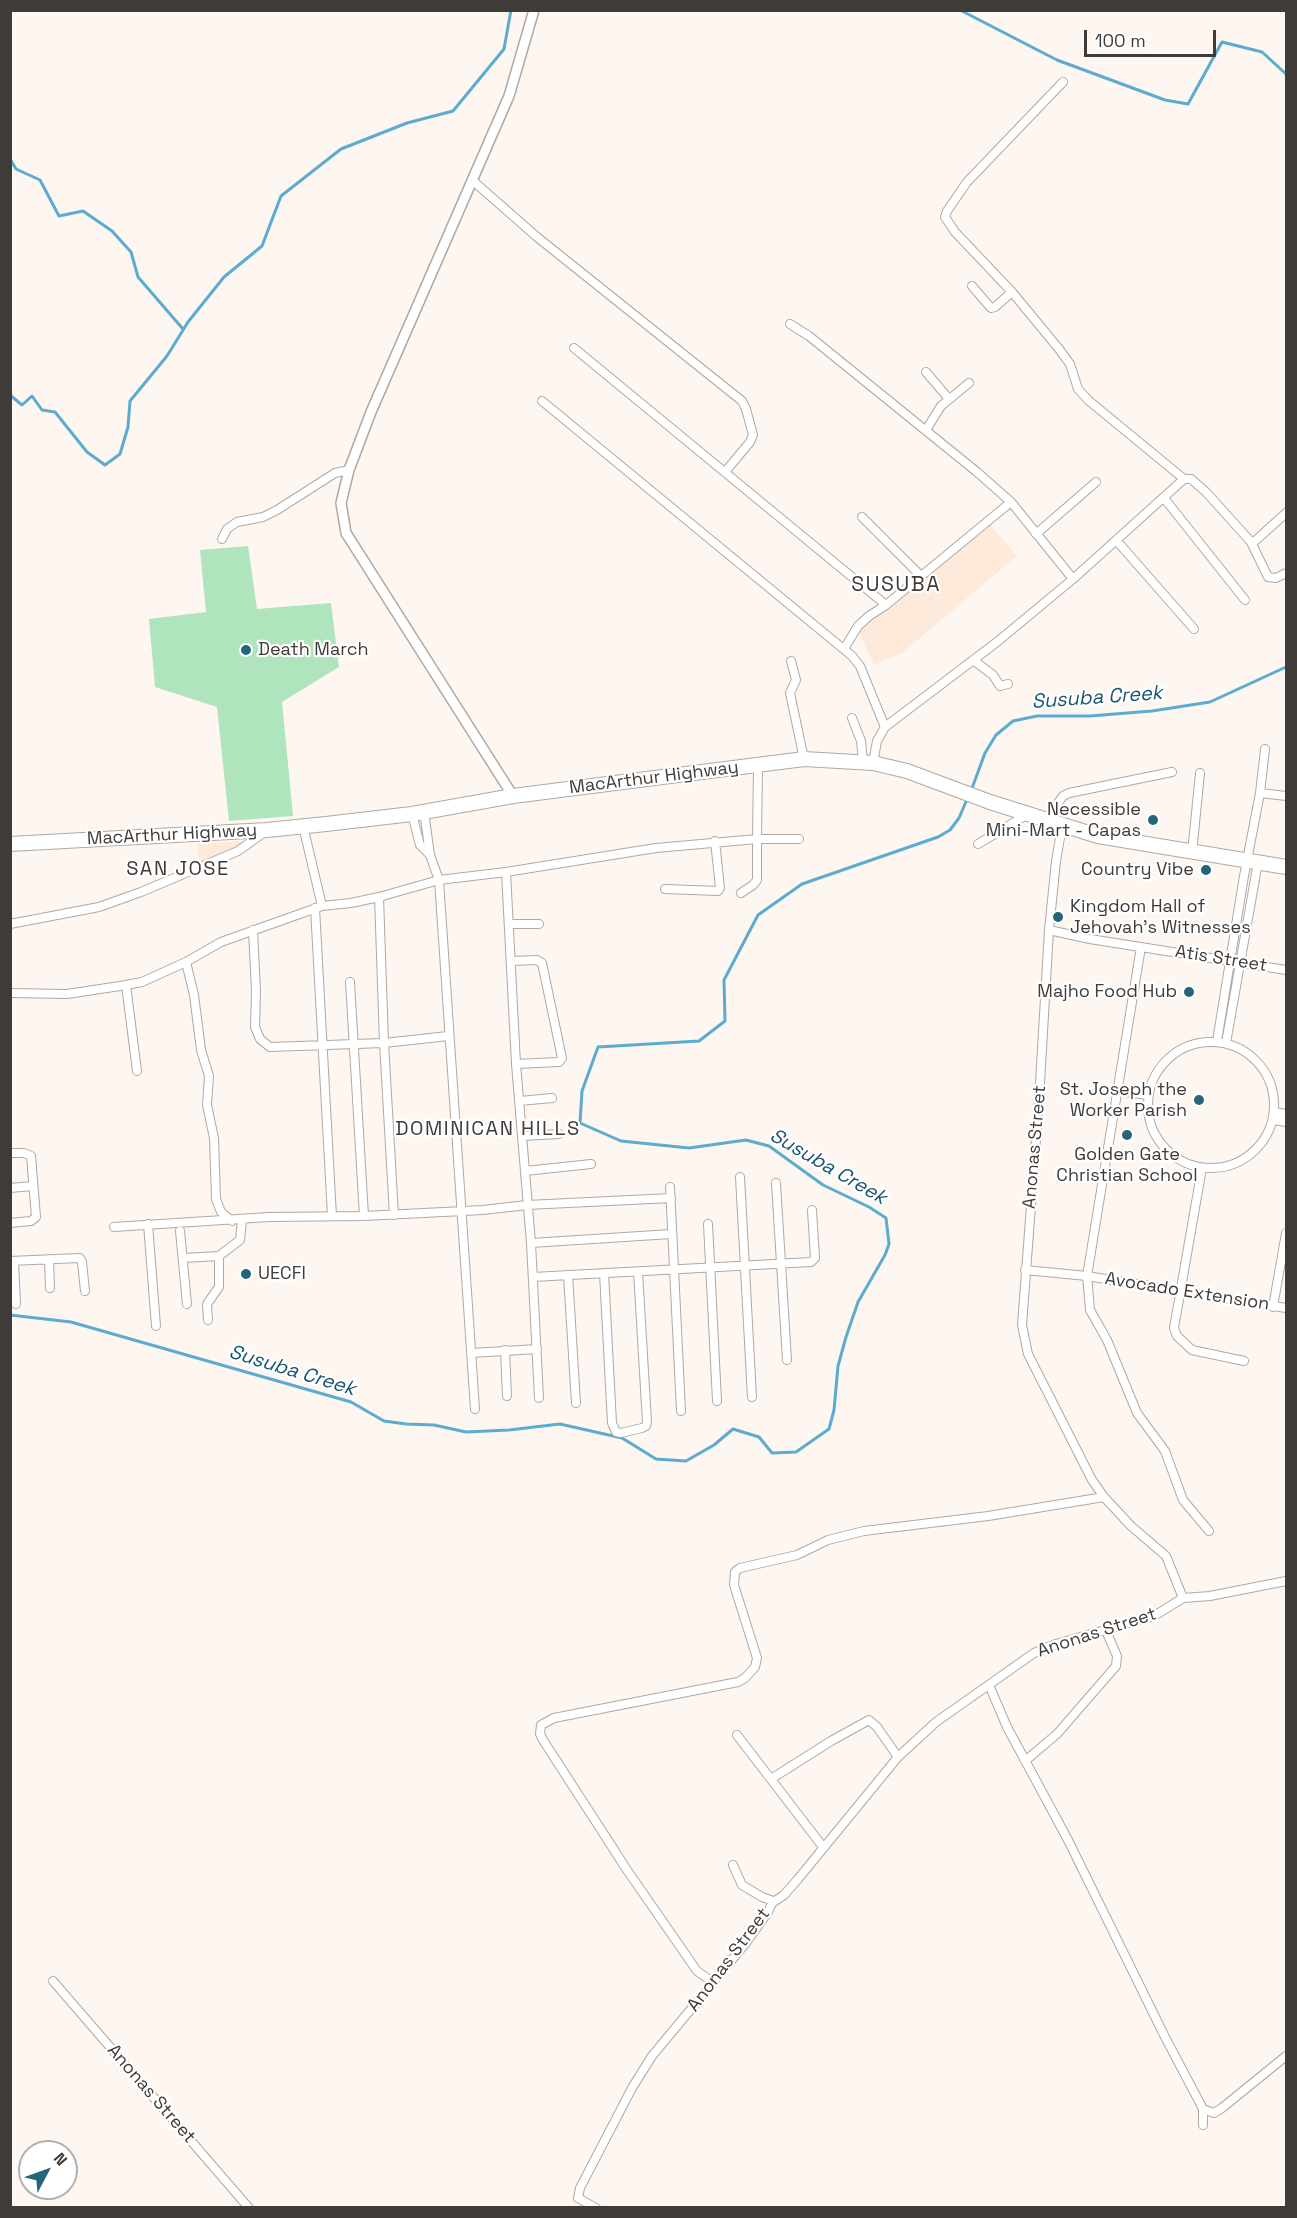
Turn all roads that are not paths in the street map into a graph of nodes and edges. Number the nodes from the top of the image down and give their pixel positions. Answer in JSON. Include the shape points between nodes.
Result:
{"nodes":[{"id":1,"x":534,"y":10,"type":"edge"},
{"id":2,"x":1063,"y":82,"type":"dead end"},
{"id":3,"x":472,"y":180,"type":"junction"},
{"id":4,"x":972,"y":286,"type":"dead end"},
{"id":5,"x":1012,"y":292,"type":"junction"},
{"id":6,"x":790,"y":324,"type":"dead end"},
{"id":7,"x":574,"y":348,"type":"dead end"},
{"id":8,"x":926,"y":372,"type":"dead end"},
{"id":9,"x":969,"y":383,"type":"dead end"},
{"id":10,"x":949,"y":399,"type":"junction"},
{"id":11,"x":542,"y":401,"type":"dead end"},
{"id":12,"x":926,"y":430,"type":"junction"},
{"id":13,"x":349,"y":470,"type":"junction"},
{"id":14,"x":725,"y":472,"type":"junction"},
{"id":15,"x":1184,"y":479,"type":"junction"},
{"id":16,"x":1096,"y":482,"type":"dead end"},
{"id":17,"x":1164,"y":498,"type":"junction"},
{"id":18,"x":1011,"y":502,"type":"junction"},
{"id":19,"x":1287,"y":513,"type":"edge"},
{"id":20,"x":862,"y":517,"type":"dead end"},
{"id":21,"x":1036,"y":534,"type":"junction"},
{"id":22,"x":222,"y":539,"type":"dead end"},
{"id":23,"x":1116,"y":540,"type":"junction"},
{"id":24,"x":1251,"y":542,"type":"junction"},
{"id":25,"x":1287,"y":573,"type":"edge"},
{"id":26,"x":921,"y":576,"type":"junction"},
{"id":27,"x":1073,"y":579,"type":"junction"},
{"id":28,"x":1245,"y":600,"type":"dead end"},
{"id":29,"x":886,"y":605,"type":"junction"},
{"id":30,"x":1194,"y":629,"type":"dead end"},
{"id":31,"x":844,"y":649,"type":"junction"},
{"id":32,"x":973,"y":660,"type":"junction"},
{"id":33,"x":791,"y":661,"type":"dead end"},
{"id":34,"x":1008,"y":684,"type":"dead end"},
{"id":35,"x":852,"y":718,"type":"dead end"},
{"id":36,"x":885,"y":727,"type":"junction"},
{"id":37,"x":1264,"y":749,"type":"dead end"},
{"id":38,"x":804,"y":759,"type":"junction"},
{"id":39,"x":868,"y":763,"type":"junction"},
{"id":40,"x":758,"y":766,"type":"junction"},
{"id":41,"x":1172,"y":772,"type":"dead end"},
{"id":42,"x":1200,"y":773,"type":"dead end"},
{"id":43,"x":1260,"y":793,"type":"junction"},
{"id":44,"x":513,"y":796,"type":"junction"},
{"id":45,"x":1287,"y":796,"type":"edge"},
{"id":46,"x":418,"y":813,"type":"junction"},
{"id":47,"x":1029,"y":813,"type":"junction"},
{"id":48,"x":1046,"y":820,"type":"junction"},
{"id":49,"x":303,"y":826,"type":"junction"},
{"id":50,"x":1062,"y":826,"type":"junction"},
{"id":51,"x":267,"y":830,"type":"junction"},
{"id":52,"x":757,"y":839,"type":"junction"},
{"id":53,"x":799,"y":839,"type":"dead end"},
{"id":54,"x":715,"y":842,"type":"junction"},
{"id":55,"x":10,"y":844,"type":"edge"},
{"id":56,"x":978,"y":844,"type":"dead end"},
{"id":57,"x":1192,"y":853,"type":"junction"},
{"id":58,"x":430,"y":855,"type":"junction"},
{"id":59,"x":1252,"y":861,"type":"junction"},
{"id":60,"x":1287,"y":867,"type":"edge"},
{"id":61,"x":506,"y":872,"type":"junction"},
{"id":62,"x":439,"y":880,"type":"junction"},
{"id":63,"x":665,"y":889,"type":"dead end"},
{"id":64,"x":741,"y":893,"type":"dead end"},
{"id":65,"x":379,"y":897,"type":"junction"},
{"id":66,"x":318,"y":907,"type":"junction"},
{"id":67,"x":10,"y":924,"type":"edge"},
{"id":68,"x":509,"y":924,"type":"junction"},
{"id":69,"x":539,"y":924,"type":"dead end"},
{"id":70,"x":253,"y":930,"type":"junction"},
{"id":71,"x":1049,"y":930,"type":"junction"},
{"id":72,"x":1141,"y":947,"type":"junction"},
{"id":73,"x":511,"y":961,"type":"junction"},
{"id":74,"x":1236,"y":961,"type":"junction"},
{"id":75,"x":186,"y":962,"type":"junction"},
{"id":76,"x":1287,"y":970,"type":"edge"},
{"id":77,"x":350,"y":982,"type":"dead end"},
{"id":78,"x":126,"y":985,"type":"junction"},
{"id":79,"x":10,"y":993,"type":"edge"},
{"id":80,"x":448,"y":1036,"type":"junction"},
{"id":81,"x":384,"y":1042,"type":"junction"},
{"id":82,"x":1221,"y":1042,"type":"junction"},
{"id":83,"x":353,"y":1043,"type":"junction"},
{"id":84,"x":322,"y":1045,"type":"junction"},
{"id":85,"x":516,"y":1064,"type":"junction"},
{"id":86,"x":136,"y":1071,"type":"dead end"},
{"id":87,"x":1118,"y":1091,"type":"junction"},
{"id":88,"x":1148,"y":1095,"type":"junction"},
{"id":89,"x":552,"y":1098,"type":"dead end"},
{"id":90,"x":520,"y":1101,"type":"junction"},
{"id":91,"x":1287,"y":1114,"type":"edge"},
{"id":92,"x":1274,"y":1116,"type":"junction"},
{"id":93,"x":1287,"y":1122,"type":"edge"},
{"id":94,"x":559,"y":1134,"type":"dead end"},
{"id":95,"x":522,"y":1136,"type":"junction"},
{"id":96,"x":10,"y":1153,"type":"edge"},
{"id":97,"x":591,"y":1164,"type":"dead end"},
{"id":98,"x":1202,"y":1168,"type":"junction"},
{"id":99,"x":525,"y":1172,"type":"junction"},
{"id":100,"x":740,"y":1177,"type":"dead end"},
{"id":101,"x":776,"y":1183,"type":"dead end"},
{"id":102,"x":33,"y":1186,"type":"junction"},
{"id":103,"x":670,"y":1187,"type":"dead end"},
{"id":104,"x":10,"y":1188,"type":"edge"},
{"id":105,"x":671,"y":1198,"type":"junction"},
{"id":106,"x":527,"y":1205,"type":"junction"},
{"id":107,"x":812,"y":1210,"type":"dead end"},
{"id":108,"x":461,"y":1211,"type":"junction"},
{"id":109,"x":394,"y":1215,"type":"junction"},
{"id":110,"x":332,"y":1216,"type":"junction"},
{"id":111,"x":364,"y":1216,"type":"junction"},
{"id":112,"x":242,"y":1220,"type":"junction"},
{"id":113,"x":232,"y":1221,"type":"junction"},
{"id":114,"x":10,"y":1223,"type":"edge"},
{"id":115,"x":148,"y":1224,"type":"junction"},
{"id":116,"x":708,"y":1224,"type":"dead end"},
{"id":117,"x":114,"y":1227,"type":"dead end"},
{"id":118,"x":180,"y":1232,"type":"dead end"},
{"id":119,"x":1287,"y":1233,"type":"edge"},
{"id":120,"x":671,"y":1234,"type":"junction"},
{"id":121,"x":531,"y":1243,"type":"junction"},
{"id":122,"x":219,"y":1256,"type":"junction"},
{"id":123,"x":183,"y":1258,"type":"junction"},
{"id":124,"x":49,"y":1259,"type":"junction"},
{"id":125,"x":12,"y":1261,"type":"edge"},
{"id":126,"x":781,"y":1263,"type":"junction"},
{"id":127,"x":746,"y":1265,"type":"junction"},
{"id":128,"x":711,"y":1268,"type":"junction"},
{"id":129,"x":1025,"y":1270,"type":"junction"},
{"id":130,"x":675,"y":1271,"type":"junction"},
{"id":131,"x":638,"y":1272,"type":"junction"},
{"id":132,"x":604,"y":1273,"type":"junction"},
{"id":133,"x":568,"y":1275,"type":"junction"},
{"id":134,"x":1087,"y":1276,"type":"junction"},
{"id":135,"x":533,"y":1277,"type":"junction"},
{"id":136,"x":50,"y":1288,"type":"dead end"},
{"id":137,"x":85,"y":1290,"type":"dead end"},
{"id":138,"x":1181,"y":1292,"type":"junction"},
{"id":139,"x":16,"y":1304,"type":"dead end"},
{"id":140,"x":187,"y":1304,"type":"dead end"},
{"id":141,"x":1273,"y":1307,"type":"junction"},
{"id":142,"x":1287,"y":1308,"type":"edge"},
{"id":143,"x":208,"y":1320,"type":"dead end"},
{"id":144,"x":156,"y":1326,"type":"dead end"},
{"id":145,"x":537,"y":1349,"type":"junction"},
{"id":146,"x":505,"y":1350,"type":"junction"},
{"id":147,"x":471,"y":1353,"type":"junction"},
{"id":148,"x":787,"y":1360,"type":"dead end"},
{"id":149,"x":1244,"y":1361,"type":"dead end"},
{"id":150,"x":507,"y":1396,"type":"dead end"},
{"id":151,"x":752,"y":1397,"type":"dead end"},
{"id":152,"x":539,"y":1398,"type":"dead end"},
{"id":153,"x":717,"y":1401,"type":"dead end"},
{"id":154,"x":576,"y":1403,"type":"dead end"},
{"id":155,"x":475,"y":1409,"type":"dead end"},
{"id":156,"x":681,"y":1410,"type":"dead end"},
{"id":157,"x":1104,"y":1497,"type":"junction"},
{"id":158,"x":1209,"y":1531,"type":"dead end"},
{"id":159,"x":1287,"y":1581,"type":"edge"},
{"id":160,"x":1183,"y":1598,"type":"junction"},
{"id":161,"x":1106,"y":1631,"type":"junction"},
{"id":162,"x":989,"y":1685,"type":"junction"},
{"id":163,"x":738,"y":1735,"type":"dead end"},
{"id":164,"x":898,"y":1757,"type":"junction"},
{"id":165,"x":1024,"y":1761,"type":"junction"},
{"id":166,"x":771,"y":1779,"type":"junction"},
{"id":167,"x":823,"y":1847,"type":"junction"},
{"id":168,"x":733,"y":1865,"type":"dead end"},
{"id":169,"x":773,"y":1901,"type":"junction"},
{"id":170,"x":53,"y":1981,"type":"dead end"},
{"id":171,"x":714,"y":1983,"type":"junction"},
{"id":172,"x":1287,"y":2056,"type":"edge"},
{"id":173,"x":1203,"y":2109,"type":"junction"},
{"id":174,"x":1203,"y":2125,"type":"dead end"},
{"id":175,"x":249,"y":2208,"type":"edge"},
{"id":176,"x":596,"y":2208,"type":"edge"}],
"edges":[{"from":1,"to":3,"type":"street","via":[[509,96]]},
{"from":2,"to":5,"type":"street","via":[[967,182],[945,218]]},
{"from":3,"to":13,"type":"street"},
{"from":3,"to":14,"type":"street","via":[[742,401],[753,435]]},
{"from":4,"to":5,"type":"street","via":[[991,308]]},
{"from":5,"to":15,"type":"street","via":[[1070,364],[1078,389],[1088,400]]},
{"from":6,"to":12,"type":"street"},
{"from":7,"to":14,"type":"street"},
{"from":8,"to":10,"type":"street"},
{"from":9,"to":10,"type":"street"},
{"from":10,"to":12,"type":"street","via":[[932,416]]},
{"from":11,"to":31,"type":"street"},
{"from":12,"to":18,"type":"street"},
{"from":13,"to":22,"type":"street","via":[[334,473],[263,517],[237,522]]},
{"from":13,"to":44,"type":"street","via":[[341,503],[346,533]]},
{"from":14,"to":29,"type":"street"},
{"from":15,"to":17,"type":"street"},
{"from":15,"to":24,"type":"street","via":[[1191,479],[1206,492]]},
{"from":16,"to":21,"type":"street"},
{"from":17,"to":23,"type":"street"},
{"from":17,"to":28,"type":"street"},
{"from":18,"to":21,"type":"street"},
{"from":18,"to":26,"type":"street"},
{"from":19,"to":24,"type":"street"},
{"from":20,"to":26,"type":"street"},
{"from":21,"to":27,"type":"street"},
{"from":23,"to":27,"type":"street"},
{"from":23,"to":30,"type":"street"},
{"from":24,"to":25,"type":"street","via":[[1268,577]]},
{"from":26,"to":29,"type":"street"},
{"from":27,"to":32,"type":"street"},
{"from":29,"to":31,"type":"street","via":[[858,626]]},
{"from":31,"to":36,"type":"street","via":[[860,666]]},
{"from":32,"to":34,"type":"street","via":[[993,675],[1000,686]]},
{"from":32,"to":36,"type":"street"},
{"from":33,"to":38,"type":"street","via":[[796,680],[790,693]]},
{"from":35,"to":39,"type":"street"},
{"from":36,"to":39,"type":"street"},
{"from":37,"to":43,"type":"street"},
{"from":38,"to":39,"type":"highway","name":"MacArthur Highway"},
{"from":38,"to":40,"type":"highway","name":"MacArthur Highway"},
{"from":39,"to":47,"type":"highway","name":"MacArthur Highway","via":[[907,771]]},
{"from":40,"to":44,"type":"highway","name":"MacArthur Highway"},
{"from":40,"to":52,"type":"street"},
{"from":41,"to":48,"type":"street","via":[[1069,793]]},
{"from":42,"to":57,"type":"street"},
{"from":43,"to":45,"type":"street"},
{"from":43,"to":59,"type":"street"},
{"from":44,"to":46,"type":"highway","name":"MacArthur Highway"},
{"from":46,"to":49,"type":"highway","name":"MacArthur Highway"},
{"from":46,"to":58,"type":"street"},
{"from":46,"to":58,"type":"street","via":[[420,845]]},
{"from":47,"to":48,"type":"highway","name":"MacArthur Highway"},
{"from":47,"to":56,"type":"street"},
{"from":48,"to":50,"type":"highway","name":"MacArthur Highway"},
{"from":49,"to":51,"type":"highway","name":"MacArthur Highway"},
{"from":49,"to":66,"type":"street"},
{"from":50,"to":57,"type":"highway","name":"MacArthur Highway"},
{"from":50,"to":71,"type":"street","name":"Anonas Street"},
{"from":51,"to":55,"type":"highway","name":"MacArthur Highway"},
{"from":51,"to":67,"type":"street","via":[[238,851],[141,892],[99,907]]},
{"from":52,"to":53,"type":"street"},
{"from":52,"to":54,"type":"street"},
{"from":52,"to":64,"type":"street","via":[[757,880]]},
{"from":54,"to":61,"type":"street"},
{"from":54,"to":63,"type":"street","via":[[718,891]]},
{"from":57,"to":59,"type":"highway","name":"MacArthur Highway"},
{"from":58,"to":62,"type":"street"},
{"from":59,"to":60,"type":"highway","name":"MacArthur Highway"},
{"from":59,"to":74,"type":"street"},
{"from":61,"to":62,"type":"street"},
{"from":61,"to":68,"type":"street"},
{"from":62,"to":65,"type":"street"},
{"from":62,"to":80,"type":"street"},
{"from":65,"to":66,"type":"street"},
{"from":65,"to":81,"type":"street"},
{"from":66,"to":70,"type":"street"},
{"from":66,"to":84,"type":"street"},
{"from":68,"to":69,"type":"street"},
{"from":68,"to":73,"type":"street"},
{"from":70,"to":75,"type":"street"},
{"from":70,"to":84,"type":"street","via":[[255,1027],[260,1039],[274,1048]]},
{"from":71,"to":72,"type":"street","name":"Atis Street"},
{"from":71,"to":129,"type":"street","name":"Anonas Street"},
{"from":72,"to":74,"type":"street","name":"Atis Street"},
{"from":72,"to":87,"type":"street"},
{"from":73,"to":85,"type":"street"},
{"from":73,"to":85,"type":"street","via":[[542,963],[562,1058],[559,1062]]},
{"from":74,"to":76,"type":"street","name":"Atis Street"},
{"from":74,"to":82,"type":"street"},
{"from":75,"to":78,"type":"street"},
{"from":75,"to":113,"type":"street","via":[[209,1076],[207,1105],[214,1138],[216,1199],[221,1212]]},
{"from":77,"to":83,"type":"street"},
{"from":78,"to":79,"type":"street","via":[[67,994]]},
{"from":78,"to":86,"type":"street"},
{"from":80,"to":81,"type":"street"},
{"from":80,"to":108,"type":"street"},
{"from":81,"to":83,"type":"street"},
{"from":81,"to":109,"type":"street"},
{"from":82,"to":88,"type":"street","via":[[1202,1041],[1182,1047],[1154,1075]]},
{"from":82,"to":92,"type":"street","via":[[1255,1059],[1267,1074],[1274,1093]]},
{"from":83,"to":84,"type":"street"},
{"from":83,"to":111,"type":"street"},
{"from":84,"to":110,"type":"street"},
{"from":85,"to":90,"type":"street"},
{"from":87,"to":88,"type":"street"},
{"from":87,"to":134,"type":"street"},
{"from":88,"to":98,"type":"street","via":[[1148,1115],[1154,1134],[1166,1150],[1183,1162]]},
{"from":89,"to":90,"type":"street"},
{"from":90,"to":95,"type":"street"},
{"from":91,"to":92,"type":"street"},
{"from":92,"to":93,"type":"street"},
{"from":92,"to":98,"type":"street","via":[[1266,1137],[1254,1152],[1221,1168]]},
{"from":94,"to":95,"type":"street"},
{"from":95,"to":99,"type":"street"},
{"from":96,"to":102,"type":"street","via":[[31,1156]]},
{"from":97,"to":99,"type":"street"},
{"from":98,"to":138,"type":"street"},
{"from":99,"to":106,"type":"street"},
{"from":100,"to":127,"type":"street"},
{"from":101,"to":126,"type":"street"},
{"from":102,"to":104,"type":"street"},
{"from":102,"to":114,"type":"street","via":[[36,1217]]},
{"from":103,"to":105,"type":"street"},
{"from":105,"to":106,"type":"street"},
{"from":105,"to":120,"type":"street"},
{"from":106,"to":108,"type":"street"},
{"from":106,"to":121,"type":"street"},
{"from":107,"to":126,"type":"street","via":[[815,1258],[811,1262]]},
{"from":108,"to":109,"type":"street"},
{"from":108,"to":147,"type":"street"},
{"from":109,"to":111,"type":"street"},
{"from":110,"to":111,"type":"street"},
{"from":110,"to":112,"type":"street"},
{"from":112,"to":113,"type":"street"},
{"from":112,"to":122,"type":"street","via":[[240,1240]]},
{"from":113,"to":115,"type":"street"},
{"from":115,"to":117,"type":"street"},
{"from":115,"to":144,"type":"street"},
{"from":116,"to":128,"type":"street"},
{"from":118,"to":123,"type":"street"},
{"from":119,"to":141,"type":"street"},
{"from":120,"to":121,"type":"street"},
{"from":120,"to":130,"type":"street"},
{"from":121,"to":135,"type":"street"},
{"from":122,"to":123,"type":"street"},
{"from":122,"to":143,"type":"street","via":[[219,1287],[207,1304]]},
{"from":123,"to":140,"type":"street"},
{"from":124,"to":125,"type":"street"},
{"from":124,"to":136,"type":"street"},
{"from":124,"to":137,"type":"street","via":[[80,1258]]},
{"from":125,"to":139,"type":"street"},
{"from":126,"to":127,"type":"street"},
{"from":126,"to":148,"type":"street"},
{"from":127,"to":128,"type":"street"},
{"from":127,"to":151,"type":"street"},
{"from":128,"to":130,"type":"street"},
{"from":128,"to":153,"type":"street"},
{"from":129,"to":134,"type":"street","name":"Avocado Extension"},
{"from":129,"to":157,"type":"street","name":"Anonas Street","via":[[1022,1325],[1028,1354]]},
{"from":130,"to":131,"type":"street"},
{"from":130,"to":156,"type":"street"},
{"from":131,"to":132,"type":"street"},
{"from":131,"to":132,"type":"street","via":[[647,1422],[642,1428],[621,1433],[616,1432],[612,1423]]},
{"from":132,"to":133,"type":"street"},
{"from":133,"to":135,"type":"street"},
{"from":133,"to":154,"type":"street"},
{"from":134,"to":138,"type":"street","name":"Avocado Extension"},
{"from":134,"to":158,"type":"street","via":[[1090,1310],[1137,1413],[1165,1451],[1183,1500]]},
{"from":135,"to":145,"type":"street"},
{"from":138,"to":141,"type":"street","name":"Avocado Extension"},
{"from":138,"to":149,"type":"street","via":[[1174,1328],[1183,1343],[1192,1350]]},
{"from":141,"to":142,"type":"street","name":"Avocado Extension"},
{"from":145,"to":146,"type":"street"},
{"from":145,"to":152,"type":"street"},
{"from":146,"to":147,"type":"street"},
{"from":146,"to":150,"type":"street"},
{"from":147,"to":155,"type":"street"},
{"from":157,"to":160,"type":"street","name":"Anonas Street","via":[[1166,1556]]},
{"from":157,"to":171,"type":"street","via":[[999,1515],[864,1531],[828,1540],[797,1555],[740,1568],[735,1572],[734,1585],[757,1658],[745,1678],[554,1718],[541,1725],[543,1740],[627,1869],[697,1971]]},
{"from":159,"to":160,"type":"street"},
{"from":160,"to":161,"type":"street","name":"Anonas Street","via":[[1154,1616]]},
{"from":161,"to":162,"type":"street","name":"Anonas Street","via":[[1034,1653]]},
{"from":161,"to":165,"type":"street","via":[[1117,1656],[1116,1666],[1057,1734]]},
{"from":162,"to":164,"type":"street","name":"Anonas Street","via":[[936,1722]]},
{"from":162,"to":165,"type":"street"},
{"from":163,"to":166,"type":"street"},
{"from":164,"to":166,"type":"street","via":[[869,1720]]},
{"from":164,"to":167,"type":"street","name":"Anonas Street"},
{"from":165,"to":173,"type":"street"},
{"from":166,"to":167,"type":"street"},
{"from":167,"to":169,"type":"street","name":"Anonas Street","via":[[790,1888]]},
{"from":168,"to":169,"type":"street","via":[[742,1885]]},
{"from":169,"to":171,"type":"street","name":"Anonas Street","via":[[767,1915]]},
{"from":170,"to":175,"type":"street","name":"Anonas Street"},
{"from":171,"to":176,"type":"street","name":"Anonas Street","via":[[652,2056],[587,2173],[578,2198]]},
{"from":172,"to":173,"type":"street","via":[[1214,2113]]},
{"from":173,"to":174,"type":"street"}]}
